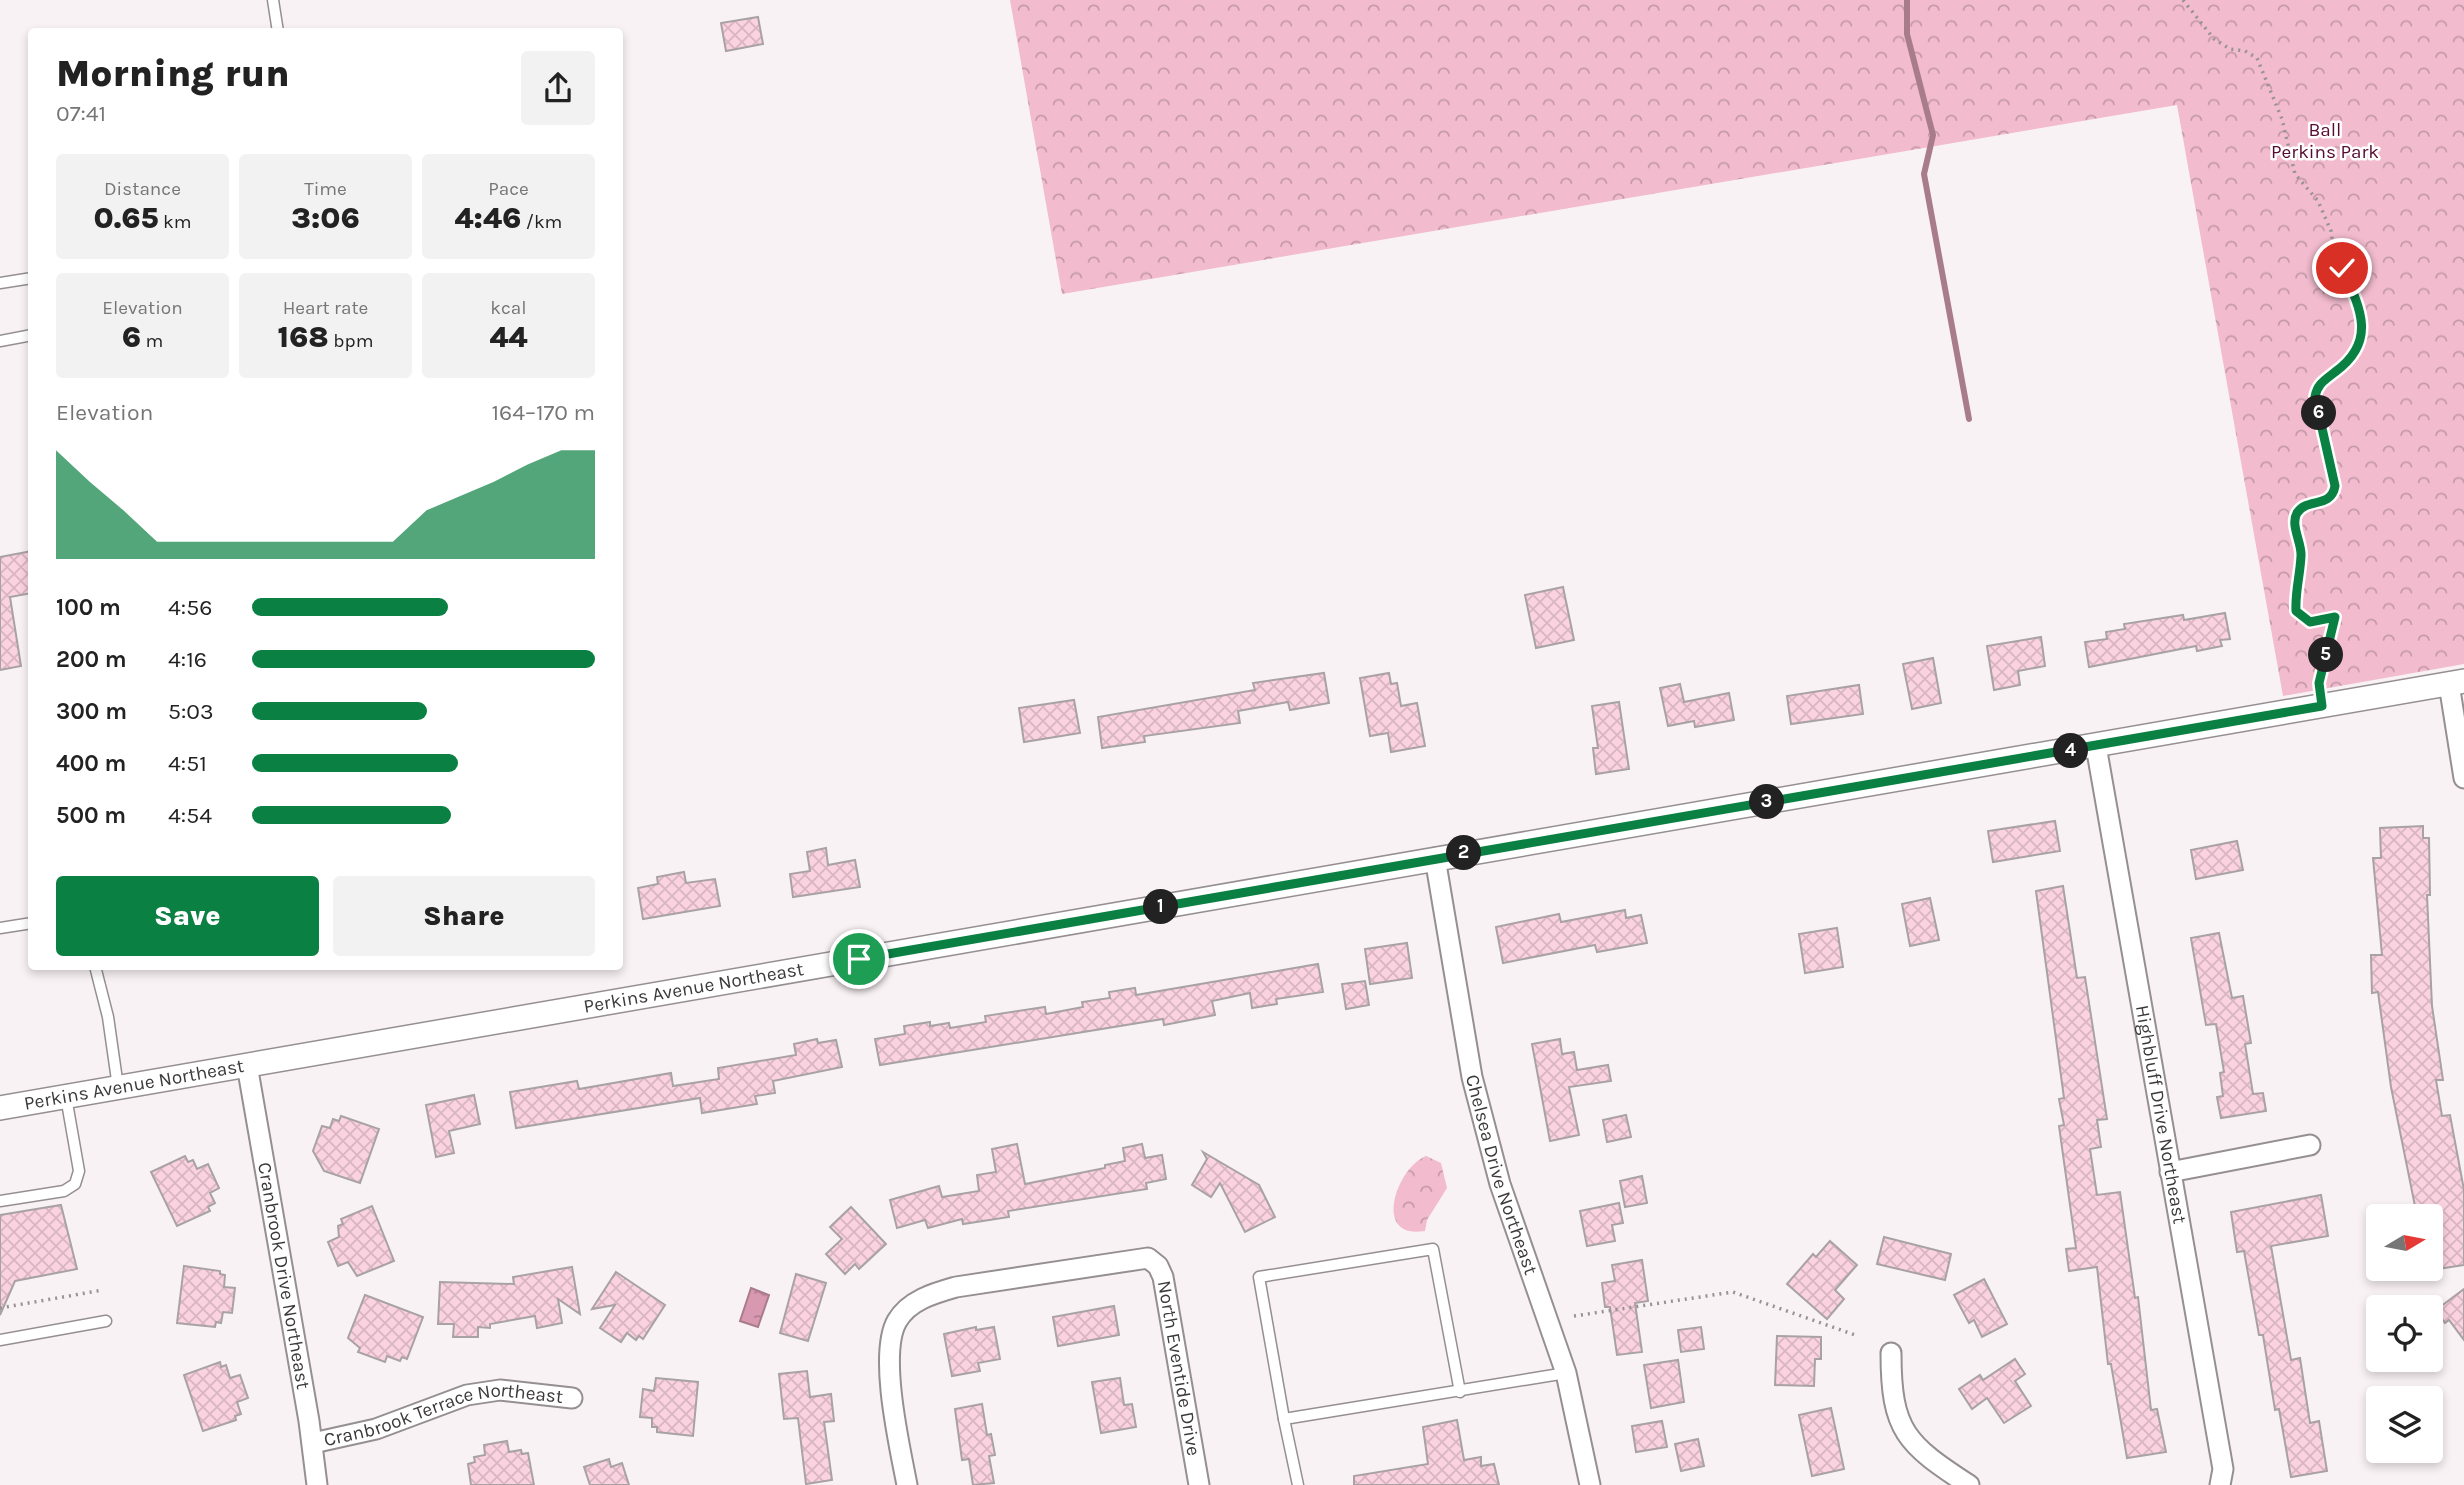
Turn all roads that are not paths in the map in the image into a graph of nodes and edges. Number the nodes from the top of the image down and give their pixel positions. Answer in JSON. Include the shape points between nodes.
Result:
{"nodes":[{"id":1,"x":273,"y":0,"type":"edge"},
{"id":2,"x":277,"y":28,"type":"edge"},
{"id":3,"x":28,"y":279,"type":"edge"},
{"id":4,"x":0,"y":284,"type":"edge"},
{"id":5,"x":28,"y":336,"type":"edge"},
{"id":6,"x":0,"y":341,"type":"edge"},
{"id":7,"x":2335,"y":617,"type":"road end"},
{"id":8,"x":2457,"y":683,"type":"edge"},
{"id":9,"x":2322,"y":706,"type":"junction"},
{"id":10,"x":2096,"y":746,"type":"junction"},
{"id":11,"x":2464,"y":778,"type":"edge"},
{"id":12,"x":1435,"y":858,"type":"junction"},
{"id":13,"x":28,"y":924,"type":"edge"},
{"id":14,"x":0,"y":928,"type":"edge"},
{"id":15,"x":96,"y":970,"type":"edge"},
{"id":16,"x":247,"y":1065,"type":"junction"},
{"id":17,"x":118,"y":1087,"type":"junction"},
{"id":18,"x":66,"y":1096,"type":"junction"},
{"id":19,"x":0,"y":1108,"type":"edge"},
{"id":20,"x":2310,"y":1145,"type":"dead end"},
{"id":21,"x":2170,"y":1172,"type":"junction"},
{"id":22,"x":0,"y":1201,"type":"edge"},
{"id":23,"x":106,"y":1321,"type":"dead end"},
{"id":24,"x":0,"y":1340,"type":"edge"},
{"id":25,"x":1891,"y":1353,"type":"dead end"},
{"id":26,"x":1566,"y":1373,"type":"junction"},
{"id":27,"x":1460,"y":1392,"type":"junction"},
{"id":28,"x":572,"y":1398,"type":"dead end"},
{"id":29,"x":1284,"y":1419,"type":"junction"},
{"id":30,"x":313,"y":1443,"type":"junction"},
{"id":31,"x":317,"y":1485,"type":"edge"},
{"id":32,"x":907,"y":1485,"type":"edge"},
{"id":33,"x":1199,"y":1485,"type":"edge"},
{"id":34,"x":1298,"y":1485,"type":"edge"},
{"id":35,"x":1590,"y":1485,"type":"edge"},
{"id":36,"x":1969,"y":1485,"type":"edge"},
{"id":37,"x":2220,"y":1485,"type":"edge"}],
"edges":[{"from":1,"to":2,"type":"lane"},
{"from":3,"to":4,"type":"lane"},
{"from":5,"to":6,"type":"lane"},
{"from":7,"to":9,"type":"lane","via":[[2319,683]]},
{"from":8,"to":9,"type":"street","name":"Perkins Avenue Northeast"},
{"from":8,"to":11,"type":"street"},
{"from":9,"to":10,"type":"street","name":"Perkins Avenue Northeast"},
{"from":10,"to":12,"type":"street","name":"Perkins Avenue Northeast"},
{"from":10,"to":21,"type":"street","name":"Highbluff Drive Northeast"},
{"from":12,"to":16,"type":"street","name":"Perkins Avenue Northeast"},
{"from":12,"to":26,"type":"street","name":"Chelsea Drive Northeast","via":[[1472,1077],[1500,1184]]},
{"from":13,"to":14,"type":"lane"},
{"from":15,"to":17,"type":"lane"},
{"from":16,"to":17,"type":"street","name":"Perkins Avenue Northeast"},
{"from":16,"to":30,"type":"street","name":"Cranbrook Drive Northeast"},
{"from":17,"to":18,"type":"street","name":"Perkins Avenue Northeast"},
{"from":18,"to":19,"type":"street","name":"Perkins Avenue Northeast"},
{"from":18,"to":22,"type":"lane","via":[[79,1171],[75,1184],[64,1191]]},
{"from":20,"to":21,"type":"street"},
{"from":21,"to":37,"type":"street","name":"Highbluff Drive Northeast","via":[[2223,1469]]},
{"from":23,"to":24,"type":"lane"},
{"from":25,"to":36,"type":"street","via":[[1891,1391],[1899,1423],[1915,1447]]},
{"from":26,"to":27,"type":"lane"},
{"from":26,"to":35,"type":"street","name":"Chelsea Drive Northeast"},
{"from":27,"to":29,"type":"lane"},
{"from":27,"to":29,"type":"lane","via":[[1433,1249],[1259,1276]]},
{"from":28,"to":30,"type":"street","name":"Cranbrook Terrace Northeast","via":[[500,1390],[458,1396],[376,1429]]},
{"from":29,"to":34,"type":"lane"},
{"from":30,"to":31,"type":"street","name":"Cranbrook Drive Northeast"},
{"from":32,"to":33,"type":"street","name":"North Eventide Drive","via":[[893,1411],[891,1372],[897,1320],[920,1299],[956,1287],[1148,1258],[1163,1277]]}]}
